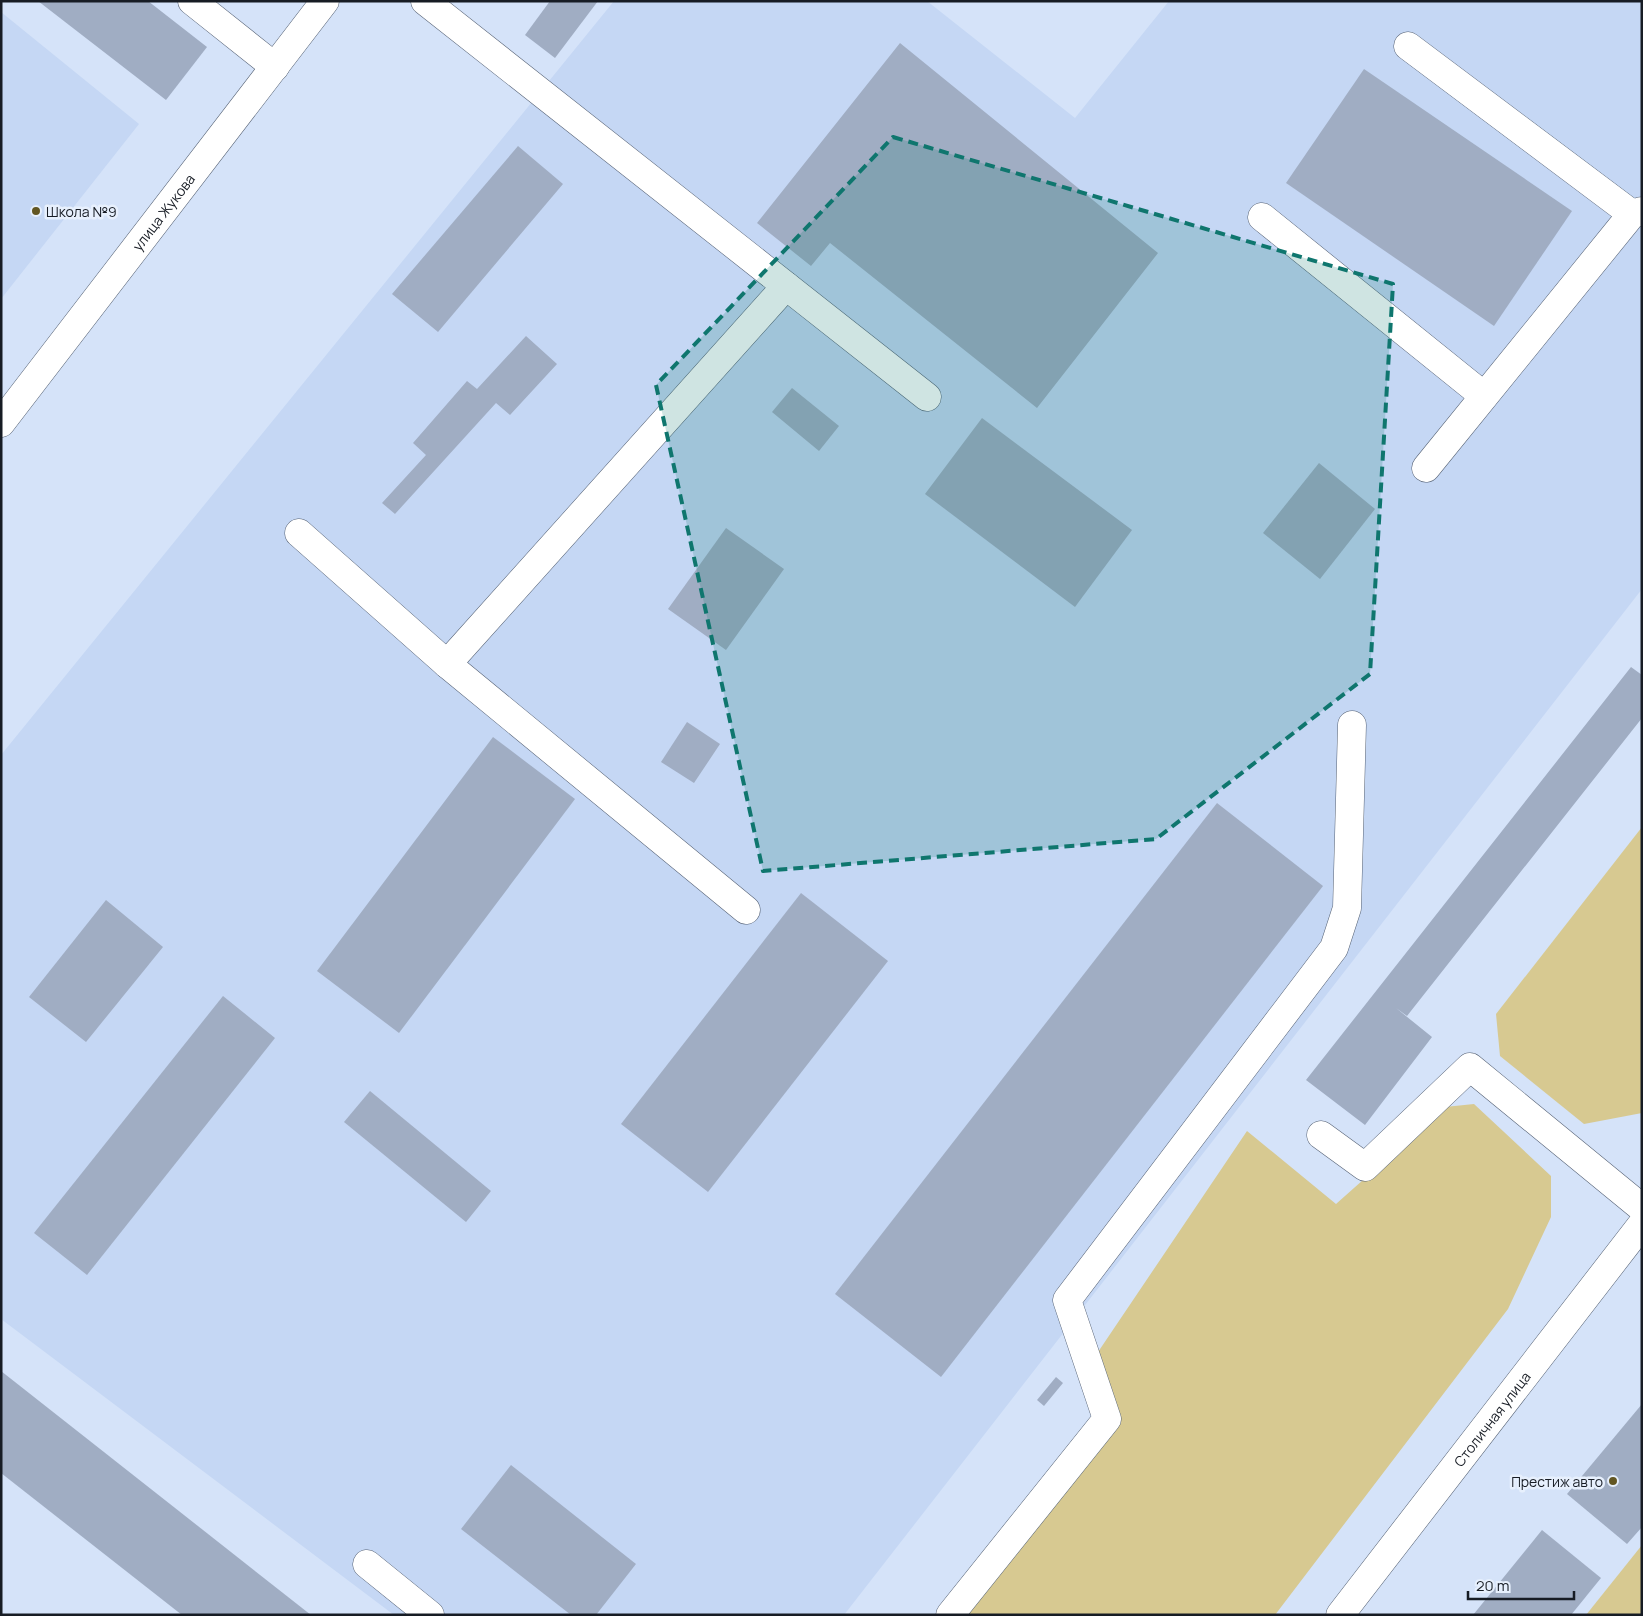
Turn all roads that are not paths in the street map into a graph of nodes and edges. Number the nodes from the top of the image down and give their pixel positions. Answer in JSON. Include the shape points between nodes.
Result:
{"nodes":[{"id":1,"x":192,"y":1,"type":"edge"},
{"id":2,"x":325,"y":1,"type":"edge"},
{"id":3,"x":425,"y":1,"type":"edge"},
{"id":4,"x":1408,"y":46,"type":"dead end"},
{"id":5,"x":275,"y":67,"type":"junction"},
{"id":6,"x":1637,"y":212,"type":"edge"},
{"id":7,"x":1262,"y":217,"type":"dead end"},
{"id":8,"x":786,"y":286,"type":"junction"},
{"id":9,"x":1484,"y":396,"type":"junction"},
{"id":10,"x":927,"y":397,"type":"dead end"},
{"id":11,"x":1,"y":423,"type":"edge"},
{"id":12,"x":1426,"y":468,"type":"dead end"},
{"id":13,"x":299,"y":533,"type":"dead end"},
{"id":14,"x":447,"y":664,"type":"junction"},
{"id":15,"x":1352,"y":725,"type":"dead end"},
{"id":16,"x":746,"y":910,"type":"dead end"},
{"id":17,"x":1321,"y":1135,"type":"dead end"},
{"id":18,"x":1642,"y":1208,"type":"edge"},
{"id":19,"x":1642,"y":1224,"type":"edge"},
{"id":20,"x":367,"y":1564,"type":"dead end"},
{"id":21,"x":430,"y":1615,"type":"edge"},
{"id":22,"x":950,"y":1615,"type":"edge"},
{"id":23,"x":1340,"y":1615,"type":"edge"}],
"edges":[{"from":1,"to":5,"type":"street"},
{"from":2,"to":5,"type":"street","name":"улица Жукова"},
{"from":3,"to":8,"type":"street"},
{"from":4,"to":6,"type":"street"},
{"from":5,"to":11,"type":"street","name":"улица Жукова"},
{"from":6,"to":9,"type":"street"},
{"from":7,"to":9,"type":"street"},
{"from":8,"to":10,"type":"street"},
{"from":8,"to":14,"type":"street"},
{"from":9,"to":12,"type":"street"},
{"from":13,"to":14,"type":"street"},
{"from":14,"to":16,"type":"street"},
{"from":15,"to":22,"type":"street","via":[[1347,908],[1334,948],[1068,1300],[1107,1419]]},
{"from":17,"to":18,"type":"street","via":[[1365,1167],[1470,1067]]},
{"from":19,"to":23,"type":"street","name":"Столичная улица"},
{"from":20,"to":21,"type":"street"}]}
